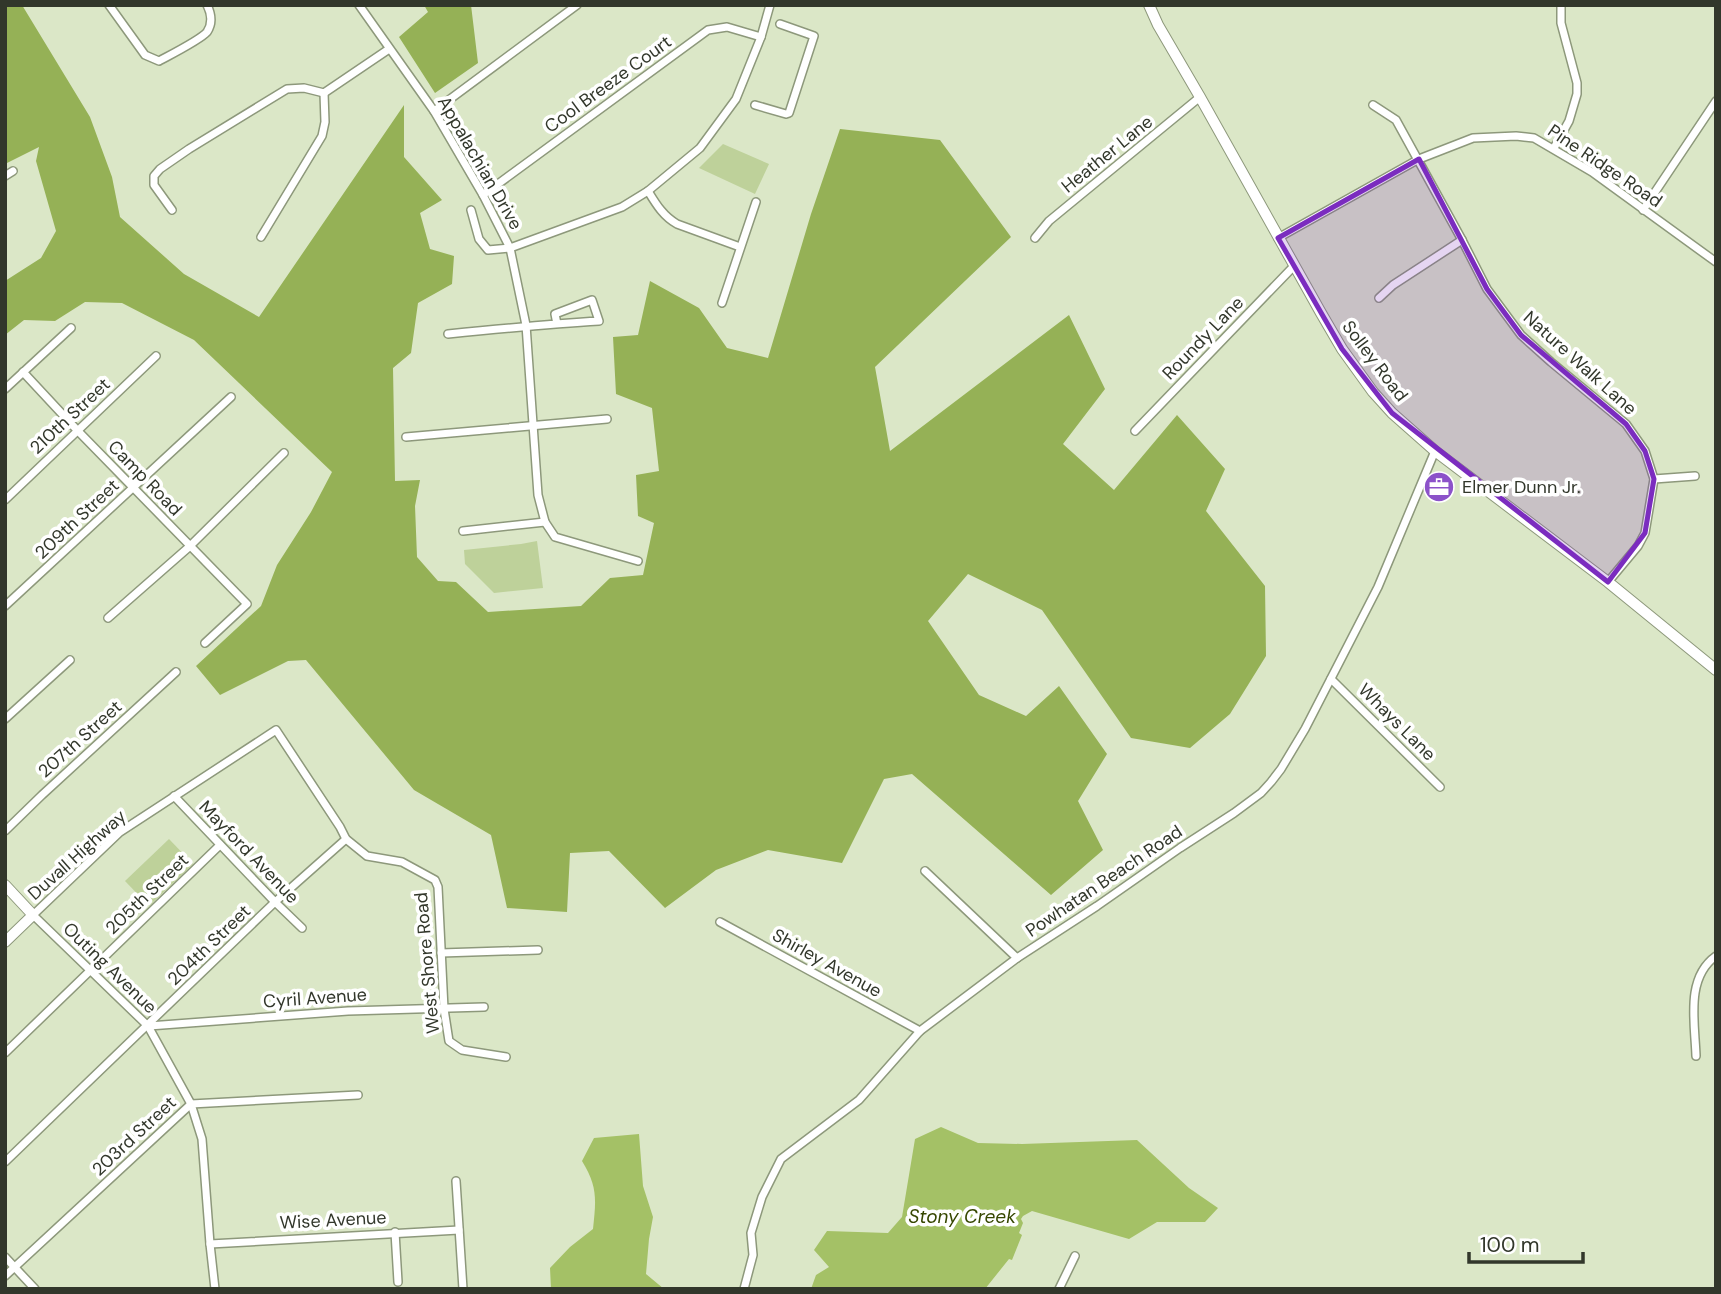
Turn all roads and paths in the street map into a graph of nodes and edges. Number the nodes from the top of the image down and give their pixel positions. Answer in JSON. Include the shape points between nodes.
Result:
{"nodes":[{"id":1,"x":109,"y":5,"type":"edge"},
{"id":2,"x":207,"y":5,"type":"edge"},
{"id":3,"x":359,"y":5,"type":"edge"},
{"id":4,"x":577,"y":5,"type":"edge"},
{"id":5,"x":771,"y":5,"type":"edge"},
{"id":6,"x":1149,"y":5,"type":"edge"},
{"id":7,"x":1561,"y":5,"type":"edge"},
{"id":8,"x":780,"y":24,"type":"dead end"},
{"id":9,"x":761,"y":37,"type":"junction"},
{"id":10,"x":389,"y":49,"type":"junction"},
{"id":11,"x":324,"y":93,"type":"junction"},
{"id":12,"x":1200,"y":97,"type":"junction"},
{"id":13,"x":1716,"y":101,"type":"edge"},
{"id":14,"x":755,"y":104,"type":"dead end"},
{"id":15,"x":1373,"y":105,"type":"dead end"},
{"id":16,"x":434,"y":111,"type":"junction"},
{"id":17,"x":1554,"y":148,"type":"junction"},
{"id":18,"x":1419,"y":159,"type":"junction"},
{"id":19,"x":13,"y":171,"type":"dead end"},
{"id":20,"x":5,"y":176,"type":"edge"},
{"id":21,"x":648,"y":191,"type":"junction"},
{"id":22,"x":483,"y":195,"type":"junction"},
{"id":23,"x":756,"y":202,"type":"dead end"},
{"id":24,"x":172,"y":210,"type":"dead end"},
{"id":25,"x":471,"y":210,"type":"dead end"},
{"id":26,"x":1643,"y":210,"type":"junction"},
{"id":27,"x":261,"y":237,"type":"dead end"},
{"id":28,"x":1035,"y":237,"type":"dead end"},
{"id":29,"x":1279,"y":238,"type":"junction"},
{"id":30,"x":1462,"y":240,"type":"junction"},
{"id":31,"x":740,"y":247,"type":"junction"},
{"id":32,"x":510,"y":248,"type":"junction"},
{"id":33,"x":1716,"y":262,"type":"edge"},
{"id":34,"x":1294,"y":266,"type":"junction"},
{"id":35,"x":1380,"y":298,"type":"dead end"},
{"id":36,"x":722,"y":303,"type":"dead end"},
{"id":37,"x":557,"y":324,"type":"junction"},
{"id":38,"x":526,"y":326,"type":"junction"},
{"id":39,"x":71,"y":328,"type":"dead end"},
{"id":40,"x":448,"y":334,"type":"dead end"},
{"id":41,"x":156,"y":356,"type":"dead end"},
{"id":42,"x":23,"y":372,"type":"junction"},
{"id":43,"x":5,"y":389,"type":"edge"},
{"id":44,"x":231,"y":397,"type":"dead end"},
{"id":45,"x":607,"y":419,"type":"dead end"},
{"id":46,"x":534,"y":425,"type":"junction"},
{"id":47,"x":77,"y":430,"type":"junction"},
{"id":48,"x":1135,"y":431,"type":"dead end"},
{"id":49,"x":406,"y":437,"type":"dead end"},
{"id":50,"x":1435,"y":452,"type":"junction"},
{"id":51,"x":284,"y":453,"type":"dead end"},
{"id":52,"x":1695,"y":476,"type":"dead end"},
{"id":53,"x":1654,"y":479,"type":"junction"},
{"id":54,"x":133,"y":488,"type":"junction"},
{"id":55,"x":5,"y":500,"type":"edge"},
{"id":56,"x":545,"y":522,"type":"junction"},
{"id":57,"x":463,"y":531,"type":"dead end"},
{"id":58,"x":189,"y":547,"type":"junction"},
{"id":59,"x":638,"y":561,"type":"dead end"},
{"id":60,"x":1608,"y":582,"type":"junction"},
{"id":61,"x":5,"y":606,"type":"edge"},
{"id":62,"x":108,"y":618,"type":"dead end"},
{"id":63,"x":205,"y":643,"type":"dead end"},
{"id":64,"x":70,"y":660,"type":"dead end"},
{"id":65,"x":1716,"y":670,"type":"edge"},
{"id":66,"x":176,"y":672,"type":"dead end"},
{"id":67,"x":1331,"y":679,"type":"junction"},
{"id":68,"x":5,"y":719,"type":"edge"},
{"id":69,"x":1440,"y":787,"type":"dead end"},
{"id":70,"x":174,"y":796,"type":"junction"},
{"id":71,"x":5,"y":831,"type":"edge"},
{"id":72,"x":346,"y":839,"type":"junction"},
{"id":73,"x":220,"y":845,"type":"junction"},
{"id":74,"x":925,"y":871,"type":"dead end"},
{"id":75,"x":5,"y":885,"type":"edge"},
{"id":76,"x":275,"y":902,"type":"junction"},
{"id":77,"x":33,"y":915,"type":"junction"},
{"id":78,"x":720,"y":922,"type":"dead end"},
{"id":79,"x":302,"y":928,"type":"dead end"},
{"id":80,"x":5,"y":942,"type":"edge"},
{"id":81,"x":538,"y":950,"type":"dead end"},
{"id":82,"x":440,"y":953,"type":"junction"},
{"id":83,"x":1716,"y":956,"type":"edge"},
{"id":84,"x":1017,"y":958,"type":"junction"},
{"id":85,"x":90,"y":971,"type":"junction"},
{"id":86,"x":484,"y":1007,"type":"dead end"},
{"id":87,"x":444,"y":1009,"type":"junction"},
{"id":88,"x":148,"y":1026,"type":"junction"},
{"id":89,"x":920,"y":1031,"type":"junction"},
{"id":90,"x":5,"y":1053,"type":"edge"},
{"id":91,"x":1696,"y":1056,"type":"dead end"},
{"id":92,"x":506,"y":1057,"type":"dead end"},
{"id":93,"x":358,"y":1095,"type":"dead end"},
{"id":94,"x":191,"y":1104,"type":"junction"},
{"id":95,"x":5,"y":1162,"type":"edge"},
{"id":96,"x":456,"y":1181,"type":"dead end"},
{"id":97,"x":459,"y":1230,"type":"junction"},
{"id":98,"x":395,"y":1232,"type":"junction"},
{"id":99,"x":210,"y":1244,"type":"junction"},
{"id":100,"x":1075,"y":1255,"type":"dead end"},
{"id":101,"x":5,"y":1257,"type":"edge"},
{"id":102,"x":15,"y":1267,"type":"junction"},
{"id":103,"x":5,"y":1276,"type":"edge"},
{"id":104,"x":398,"y":1282,"type":"dead end"},
{"id":105,"x":36,"y":1289,"type":"edge"},
{"id":106,"x":215,"y":1289,"type":"edge"},
{"id":107,"x":463,"y":1289,"type":"edge"},
{"id":108,"x":744,"y":1289,"type":"edge"},
{"id":109,"x":1059,"y":1289,"type":"edge"}],
"edges":[{"from":1,"to":2,"type":"street","via":[[145,55],[159,61],[206,32],[211,18]]},
{"from":3,"to":10,"type":"street","name":"Appalachian Drive"},
{"from":4,"to":16,"type":"street"},
{"from":5,"to":9,"type":"street"},
{"from":6,"to":12,"type":"main road","name":"Solley Road"},
{"from":7,"to":17,"type":"street","via":[[1577,94]]},
{"from":8,"to":14,"type":"street","via":[[814,36],[789,113]]},
{"from":9,"to":21,"type":"street","via":[[736,99],[701,148]]},
{"from":9,"to":22,"type":"street","name":"Cool Breeze Court","via":[[727,27],[708,30]]},
{"from":10,"to":11,"type":"street"},
{"from":10,"to":16,"type":"street","name":"Appalachian Drive"},
{"from":11,"to":24,"type":"street","via":[[288,89],[160,169],[154,185]]},
{"from":11,"to":27,"type":"street","via":[[322,136]]},
{"from":12,"to":28,"type":"street","name":"Heather Lane"},
{"from":12,"to":29,"type":"main road","name":"Solley Road"},
{"from":13,"to":26,"type":"street"},
{"from":15,"to":18,"type":"street","name":"Nature Walk Lane","via":[[1396,120]]},
{"from":16,"to":22,"type":"street","name":"Appalachian Drive"},
{"from":17,"to":18,"type":"street","name":"Pine Ridge Road","via":[[1534,138],[1493,136],[1472,138]]},
{"from":17,"to":26,"type":"street","name":"Pine Ridge Road"},
{"from":18,"to":29,"type":"street","name":"Pine Ridge Road"},
{"from":18,"to":30,"type":"street","name":"Nature Walk Lane"},
{"from":19,"to":20,"type":"street"},
{"from":21,"to":31,"type":"street","via":[[668,219]]},
{"from":21,"to":32,"type":"street","via":[[622,207]]},
{"from":22,"to":32,"type":"street","name":"Appalachian Drive"},
{"from":23,"to":31,"type":"street"},
{"from":25,"to":32,"type":"street","via":[[479,240],[488,250]]},
{"from":26,"to":33,"type":"street","name":"Pine Ridge Road"},
{"from":29,"to":34,"type":"main road","name":"Solley Road"},
{"from":30,"to":35,"type":"street"},
{"from":30,"to":53,"type":"street","name":"Nature Walk Lane","via":[[1487,289],[1521,335],[1626,424],[1645,451]]},
{"from":31,"to":36,"type":"street"},
{"from":32,"to":38,"type":"street","name":"Appalachian Drive"},
{"from":34,"to":48,"type":"street","name":"Roundy Lane"},
{"from":34,"to":50,"type":"main road","name":"Solley Road","via":[[1373,392]]},
{"from":37,"to":37,"type":"street","via":[[555,314],[592,300],[599,321]]},
{"from":37,"to":38,"type":"street"},
{"from":38,"to":40,"type":"street"},
{"from":38,"to":46,"type":"street","name":"Appalachian Drive"},
{"from":39,"to":42,"type":"street"},
{"from":41,"to":47,"type":"street","name":"210th Street"},
{"from":42,"to":43,"type":"street"},
{"from":42,"to":47,"type":"street","name":"Camp Road"},
{"from":44,"to":54,"type":"street","name":"209th Street"},
{"from":45,"to":46,"type":"street"},
{"from":46,"to":49,"type":"street"},
{"from":46,"to":56,"type":"street","name":"Appalachian Drive","via":[[537,495]]},
{"from":47,"to":54,"type":"street","name":"Camp Road"},
{"from":47,"to":55,"type":"street","name":"210th Street"},
{"from":50,"to":60,"type":"main road","name":"Solley Road"},
{"from":50,"to":67,"type":"street","name":"Powhatan Beach Road","via":[[1378,587]]},
{"from":51,"to":58,"type":"street"},
{"from":52,"to":53,"type":"street"},
{"from":53,"to":60,"type":"street","via":[[1645,533]]},
{"from":54,"to":58,"type":"street","name":"Camp Road"},
{"from":54,"to":61,"type":"street","name":"209th Street"},
{"from":56,"to":57,"type":"street"},
{"from":56,"to":59,"type":"street","via":[[555,537]]},
{"from":58,"to":62,"type":"street"},
{"from":58,"to":63,"type":"street","name":"Camp Road","via":[[247,604]]},
{"from":60,"to":65,"type":"main road","name":"Solley Road"},
{"from":64,"to":68,"type":"street"},
{"from":66,"to":71,"type":"street","name":"207th Street"},
{"from":67,"to":69,"type":"street","name":"Whays Lane"},
{"from":67,"to":84,"type":"street","name":"Powhatan Beach Road","via":[[1281,769],[1261,793]]},
{"from":70,"to":72,"type":"street","name":"West Shore Road","via":[[276,730]]},
{"from":70,"to":73,"type":"street","name":"Mayford Avenue"},
{"from":70,"to":77,"type":"street","name":"Duvall Highway","via":[[120,832]]},
{"from":72,"to":76,"type":"street","name":"204th Street"},
{"from":72,"to":82,"type":"street","name":"West Shore Road","via":[[367,856],[402,862],[435,880]]},
{"from":73,"to":76,"type":"street","name":"Mayford Avenue"},
{"from":73,"to":85,"type":"street","name":"205th Street"},
{"from":74,"to":84,"type":"street"},
{"from":75,"to":77,"type":"main road","name":"Outing Avenue"},
{"from":76,"to":79,"type":"street","name":"Mayford Avenue"},
{"from":76,"to":88,"type":"street","name":"204th Street"},
{"from":77,"to":80,"type":"main road","name":"Duvall Highway"},
{"from":77,"to":85,"type":"street","name":"Outing Avenue"},
{"from":78,"to":89,"type":"street","name":"Shirley Avenue"},
{"from":81,"to":82,"type":"street"},
{"from":82,"to":87,"type":"street","name":"West Shore Road"},
{"from":83,"to":91,"type":"street","via":[[1696,982]]},
{"from":84,"to":89,"type":"street","name":"Powhatan Beach Road"},
{"from":85,"to":88,"type":"street","name":"Outing Avenue"},
{"from":85,"to":90,"type":"street","name":"205th Street"},
{"from":86,"to":87,"type":"street","name":"Cyril Avenue"},
{"from":87,"to":88,"type":"street","name":"Cyril Avenue","via":[[348,1011]]},
{"from":87,"to":92,"type":"street","name":"West Shore Road","via":[[449,1041],[462,1050]]},
{"from":88,"to":94,"type":"street","name":"Outing Avenue"},
{"from":88,"to":95,"type":"street","name":"204th Street"},
{"from":89,"to":108,"type":"street","name":"Powhatan Beach Road","via":[[859,1100],[781,1159],[751,1233],[753,1255]]},
{"from":93,"to":94,"type":"street","name":"203rd Street"},
{"from":94,"to":99,"type":"street","name":"Outing Avenue","via":[[202,1139]]},
{"from":94,"to":102,"type":"street","name":"203rd Street"},
{"from":96,"to":97,"type":"street"},
{"from":97,"to":98,"type":"street","name":"Wise Avenue"},
{"from":97,"to":107,"type":"street"},
{"from":98,"to":99,"type":"street","name":"Wise Avenue"},
{"from":98,"to":104,"type":"street"},
{"from":99,"to":106,"type":"street","name":"Outing Avenue"},
{"from":100,"to":109,"type":"street"},
{"from":101,"to":102,"type":"street"},
{"from":102,"to":103,"type":"street","name":"203rd Street"},
{"from":102,"to":105,"type":"street"}]}
